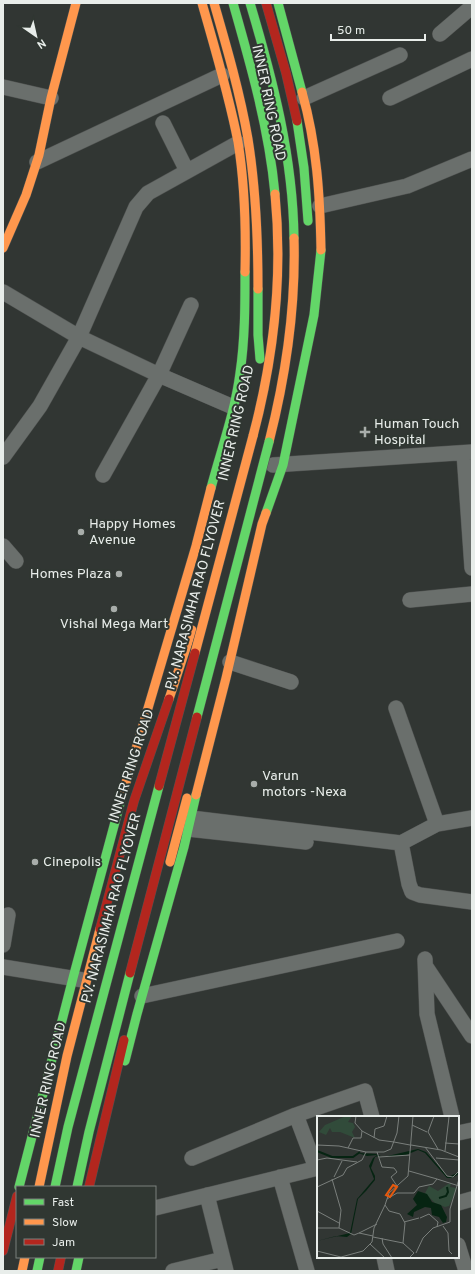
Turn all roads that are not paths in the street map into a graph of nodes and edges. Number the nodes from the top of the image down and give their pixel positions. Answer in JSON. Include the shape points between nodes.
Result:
{"nodes":[{"id":1,"x":76,"y":3,"type":"edge"},
{"id":2,"x":202,"y":3,"type":"edge"},
{"id":3,"x":214,"y":3,"type":"edge"},
{"id":4,"x":230,"y":3,"type":"edge"},
{"id":5,"x":233,"y":3,"type":"edge"},
{"id":6,"x":250,"y":3,"type":"edge"},
{"id":7,"x":254,"y":3,"type":"edge"},
{"id":8,"x":266,"y":3,"type":"edge"},
{"id":9,"x":278,"y":3,"type":"edge"},
{"id":10,"x":467,"y":7,"type":"edge"},
{"id":11,"x":440,"y":34,"type":"dead end"},
{"id":12,"x":400,"y":55,"type":"dead end"},
{"id":13,"x":472,"y":59,"type":"edge"},
{"id":14,"x":222,"y":75,"type":"junction"},
{"id":15,"x":3,"y":87,"type":"edge"},
{"id":16,"x":51,"y":98,"type":"junction"},
{"id":17,"x":304,"y":98,"type":"junction"},
{"id":18,"x":390,"y":98,"type":"dead end"},
{"id":19,"x":163,"y":123,"type":"dead end"},
{"id":20,"x":238,"y":143,"type":"junction"},
{"id":21,"x":472,"y":159,"type":"edge"},
{"id":22,"x":36,"y":162,"type":"junction"},
{"id":23,"x":187,"y":171,"type":"junction"},
{"id":24,"x":320,"y":206,"type":"junction"},
{"id":25,"x":308,"y":233,"type":"dead end"},
{"id":26,"x":3,"y":248,"type":"edge"},
{"id":27,"x":3,"y":292,"type":"edge"},
{"id":28,"x":191,"y":305,"type":"dead end"},
{"id":29,"x":298,"y":334,"type":"dead end"},
{"id":30,"x":79,"y":337,"type":"junction"},
{"id":31,"x":159,"y":375,"type":"junction"},
{"id":32,"x":252,"y":376,"type":"junction"},
{"id":33,"x":286,"y":381,"type":"junction"},
{"id":34,"x":233,"y":407,"type":"junction"},
{"id":35,"x":468,"y":452,"type":"edge"},
{"id":36,"x":3,"y":457,"type":"edge"},
{"id":37,"x":276,"y":465,"type":"junction"},
{"id":38,"x":103,"y":475,"type":"dead end"},
{"id":39,"x":3,"y":546,"type":"edge"},
{"id":40,"x":207,"y":550,"type":"junction"},
{"id":41,"x":16,"y":560,"type":"dead end"},
{"id":42,"x":472,"y":568,"type":"edge"},
{"id":43,"x":472,"y":594,"type":"edge"},
{"id":44,"x":410,"y":600,"type":"dead end"},
{"id":45,"x":230,"y":662,"type":"junction"},
{"id":46,"x":291,"y":682,"type":"dead end"},
{"id":47,"x":211,"y":701,"type":"dead end"},
{"id":48,"x":396,"y":708,"type":"dead end"},
{"id":49,"x":207,"y":715,"type":"dead end"},
{"id":50,"x":472,"y":818,"type":"edge"},
{"id":51,"x":189,"y":823,"type":"junction"},
{"id":52,"x":437,"y":824,"type":"junction"},
{"id":53,"x":402,"y":847,"type":"junction"},
{"id":54,"x":175,"y":864,"type":"junction"},
{"id":55,"x":472,"y":902,"type":"edge"},
{"id":56,"x":8,"y":915,"type":"dead end"},
{"id":57,"x":397,"y":941,"type":"dead end"},
{"id":58,"x":3,"y":946,"type":"edge"},
{"id":59,"x":3,"y":967,"type":"edge"},
{"id":60,"x":80,"y":979,"type":"junction"},
{"id":61,"x":142,"y":996,"type":"junction"},
{"id":62,"x":471,"y":1033,"type":"edge"},
{"id":63,"x":67,"y":1056,"type":"junction"},
{"id":64,"x":118,"y":1064,"type":"junction"},
{"id":65,"x":296,"y":1115,"type":"junction"},
{"id":66,"x":372,"y":1116,"type":"edge"},
{"id":67,"x":452,"y":1116,"type":"edge"},
{"id":68,"x":472,"y":1130,"type":"edge"},
{"id":69,"x":459,"y":1133,"type":"edge"},
{"id":70,"x":192,"y":1158,"type":"dead end"},
{"id":71,"x":317,"y":1168,"type":"edge"},
{"id":72,"x":280,"y":1176,"type":"junction"},
{"id":73,"x":19,"y":1186,"type":"edge"},
{"id":74,"x":40,"y":1186,"type":"edge"},
{"id":75,"x":55,"y":1186,"type":"edge"},
{"id":76,"x":77,"y":1186,"type":"edge"},
{"id":77,"x":88,"y":1186,"type":"edge"},
{"id":78,"x":97,"y":1186,"type":"edge"},
{"id":79,"x":207,"y":1195,"type":"junction"},
{"id":80,"x":472,"y":1199,"type":"edge"},
{"id":81,"x":16,"y":1200,"type":"edge"},
{"id":82,"x":459,"y":1203,"type":"edge"},
{"id":83,"x":156,"y":1208,"type":"edge"},
{"id":84,"x":459,"y":1248,"type":"edge"},
{"id":85,"x":3,"y":1251,"type":"edge"},
{"id":86,"x":25,"y":1258,"type":"edge"},
{"id":87,"x":40,"y":1258,"type":"edge"},
{"id":88,"x":61,"y":1258,"type":"edge"},
{"id":89,"x":72,"y":1258,"type":"edge"},
{"id":90,"x":79,"y":1258,"type":"edge"},
{"id":91,"x":384,"y":1258,"type":"edge"},
{"id":92,"x":224,"y":1265,"type":"edge"},
{"id":93,"x":22,"y":1271,"type":"edge"},
{"id":94,"x":37,"y":1271,"type":"edge"},
{"id":95,"x":58,"y":1271,"type":"edge"},
{"id":96,"x":68,"y":1271,"type":"edge"},
{"id":97,"x":76,"y":1271,"type":"edge"},
{"id":98,"x":174,"y":1271,"type":"edge"},
{"id":99,"x":307,"y":1271,"type":"edge"},
{"id":100,"x":387,"y":1271,"type":"edge"},
{"id":101,"x":466,"y":1271,"type":"edge"}],
"edges":[{"from":1,"to":16,"type":"main road"},
{"from":2,"to":14,"type":"main road","name":"INNER RING ROAD"},
{"from":3,"to":32,"type":"main road","via":[[246,124],[254,186],[259,350]]},
{"from":4,"to":32,"type":"main road","name":"INNER RING ROAD","via":[[248,67],[266,149],[275,245],[268,344]]},
{"from":5,"to":75,"type":"main road","name":"P.V. NARASIMHA RAO FLYOVER","bridge":true,"via":[[256,85],[273,180],[277,278],[270,358],[253,436],[68,1127]]},
{"from":6,"to":76,"type":"main road","bridge":true,"via":[[278,107],[290,178],[294,277],[283,381]]},
{"from":7,"to":33,"type":"main road","name":"INNER RING ROAD","via":[[283,113],[296,211],[296,310]]},
{"from":8,"to":25,"type":"main road","via":[[291,93],[303,151]]},
{"from":9,"to":17,"type":"main road","name":"INNER RING ROAD"},
{"from":10,"to":11,"type":"street"},
{"from":12,"to":17,"type":"street"},
{"from":13,"to":18,"type":"street"},
{"from":14,"to":20,"type":"main road","name":"INNER RING ROAD"},
{"from":14,"to":22,"type":"street"},
{"from":15,"to":16,"type":"street"},
{"from":16,"to":22,"type":"main road"},
{"from":17,"to":24,"type":"main road","name":"INNER RING ROAD","via":[[312,131]]},
{"from":19,"to":23,"type":"street"},
{"from":20,"to":23,"type":"street"},
{"from":20,"to":32,"type":"main road","name":"INNER RING ROAD","via":[[245,205],[244,340]]},
{"from":21,"to":24,"type":"street","via":[[407,186]]},
{"from":22,"to":26,"type":"main road","via":[[26,195]]},
{"from":23,"to":30,"type":"street","via":[[148,193],[136,207]]},
{"from":24,"to":37,"type":"main road","name":"INNER RING ROAD","via":[[321,256],[314,315]]},
{"from":27,"to":30,"type":"street"},
{"from":28,"to":31,"type":"street"},
{"from":29,"to":33,"type":"main road"},
{"from":30,"to":31,"type":"street"},
{"from":30,"to":36,"type":"street","via":[[40,406]]},
{"from":31,"to":34,"type":"street"},
{"from":31,"to":38,"type":"street"},
{"from":32,"to":34,"type":"main road","name":"INNER RING ROAD"},
{"from":32,"to":40,"type":"main road","name":"INNER RING ROAD","via":[[250,436]]},
{"from":33,"to":37,"type":"main road","name":"INNER RING ROAD","via":[[271,450]]},
{"from":34,"to":40,"type":"main road","name":"INNER RING ROAD"},
{"from":35,"to":37,"type":"street"},
{"from":35,"to":42,"type":"street"},
{"from":37,"to":45,"type":"main road","name":"INNER RING ROAD"},
{"from":37,"to":47,"type":"main road","name":"INNER RING ROAD","via":[[231,600]]},
{"from":39,"to":41,"type":"street"},
{"from":40,"to":60,"type":"main road","name":"INNER RING ROAD"},
{"from":40,"to":60,"type":"main road","via":[[125,784]]},
{"from":43,"to":44,"type":"street"},
{"from":45,"to":46,"type":"street"},
{"from":45,"to":51,"type":"main road","name":"INNER RING ROAD"},
{"from":48,"to":52,"type":"street"},
{"from":49,"to":54,"type":"main road","name":"INNER RING ROAD","via":[[179,829]]},
{"from":50,"to":52,"type":"street"},
{"from":51,"to":53,"type":"street"},
{"from":51,"to":54,"type":"main road","name":"INNER RING ROAD"},
{"from":52,"to":53,"type":"street"},
{"from":53,"to":55,"type":"street","via":[[412,892]]},
{"from":54,"to":61,"type":"main road","name":"INNER RING ROAD"},
{"from":54,"to":64,"type":"main road","name":"INNER RING ROAD","via":[[134,998]]},
{"from":56,"to":58,"type":"street"},
{"from":57,"to":61,"type":"street"},
{"from":59,"to":60,"type":"street"},
{"from":60,"to":63,"type":"main road","name":"INNER RING ROAD"},
{"from":60,"to":73,"type":"main road"},
{"from":61,"to":78,"type":"main road","name":"INNER RING ROAD"},
{"from":62,"to":67,"type":"street","via":[[426,963],[427,1014]]},
{"from":63,"to":64,"type":"main road"},
{"from":63,"to":74,"type":"main road","name":"INNER RING ROAD"},
{"from":64,"to":77,"type":"main road","name":"INNER RING ROAD"},
{"from":65,"to":66,"type":"street","via":[[365,1090]]},
{"from":65,"to":70,"type":"street"},
{"from":65,"to":71,"type":"street"},
{"from":68,"to":69,"type":"street"},
{"from":71,"to":72,"type":"street"},
{"from":72,"to":79,"type":"street"},
{"from":72,"to":99,"type":"street"},
{"from":79,"to":83,"type":"street"},
{"from":79,"to":92,"type":"street"},
{"from":80,"to":82,"type":"street"},
{"from":81,"to":85,"type":"main road"},
{"from":84,"to":101,"type":"street"},
{"from":86,"to":93,"type":"main road"},
{"from":87,"to":94,"type":"main road"},
{"from":88,"to":95,"type":"main road"},
{"from":89,"to":96,"type":"main road"},
{"from":90,"to":97,"type":"main road"},
{"from":91,"to":100,"type":"street"},
{"from":92,"to":98,"type":"street"}]}
